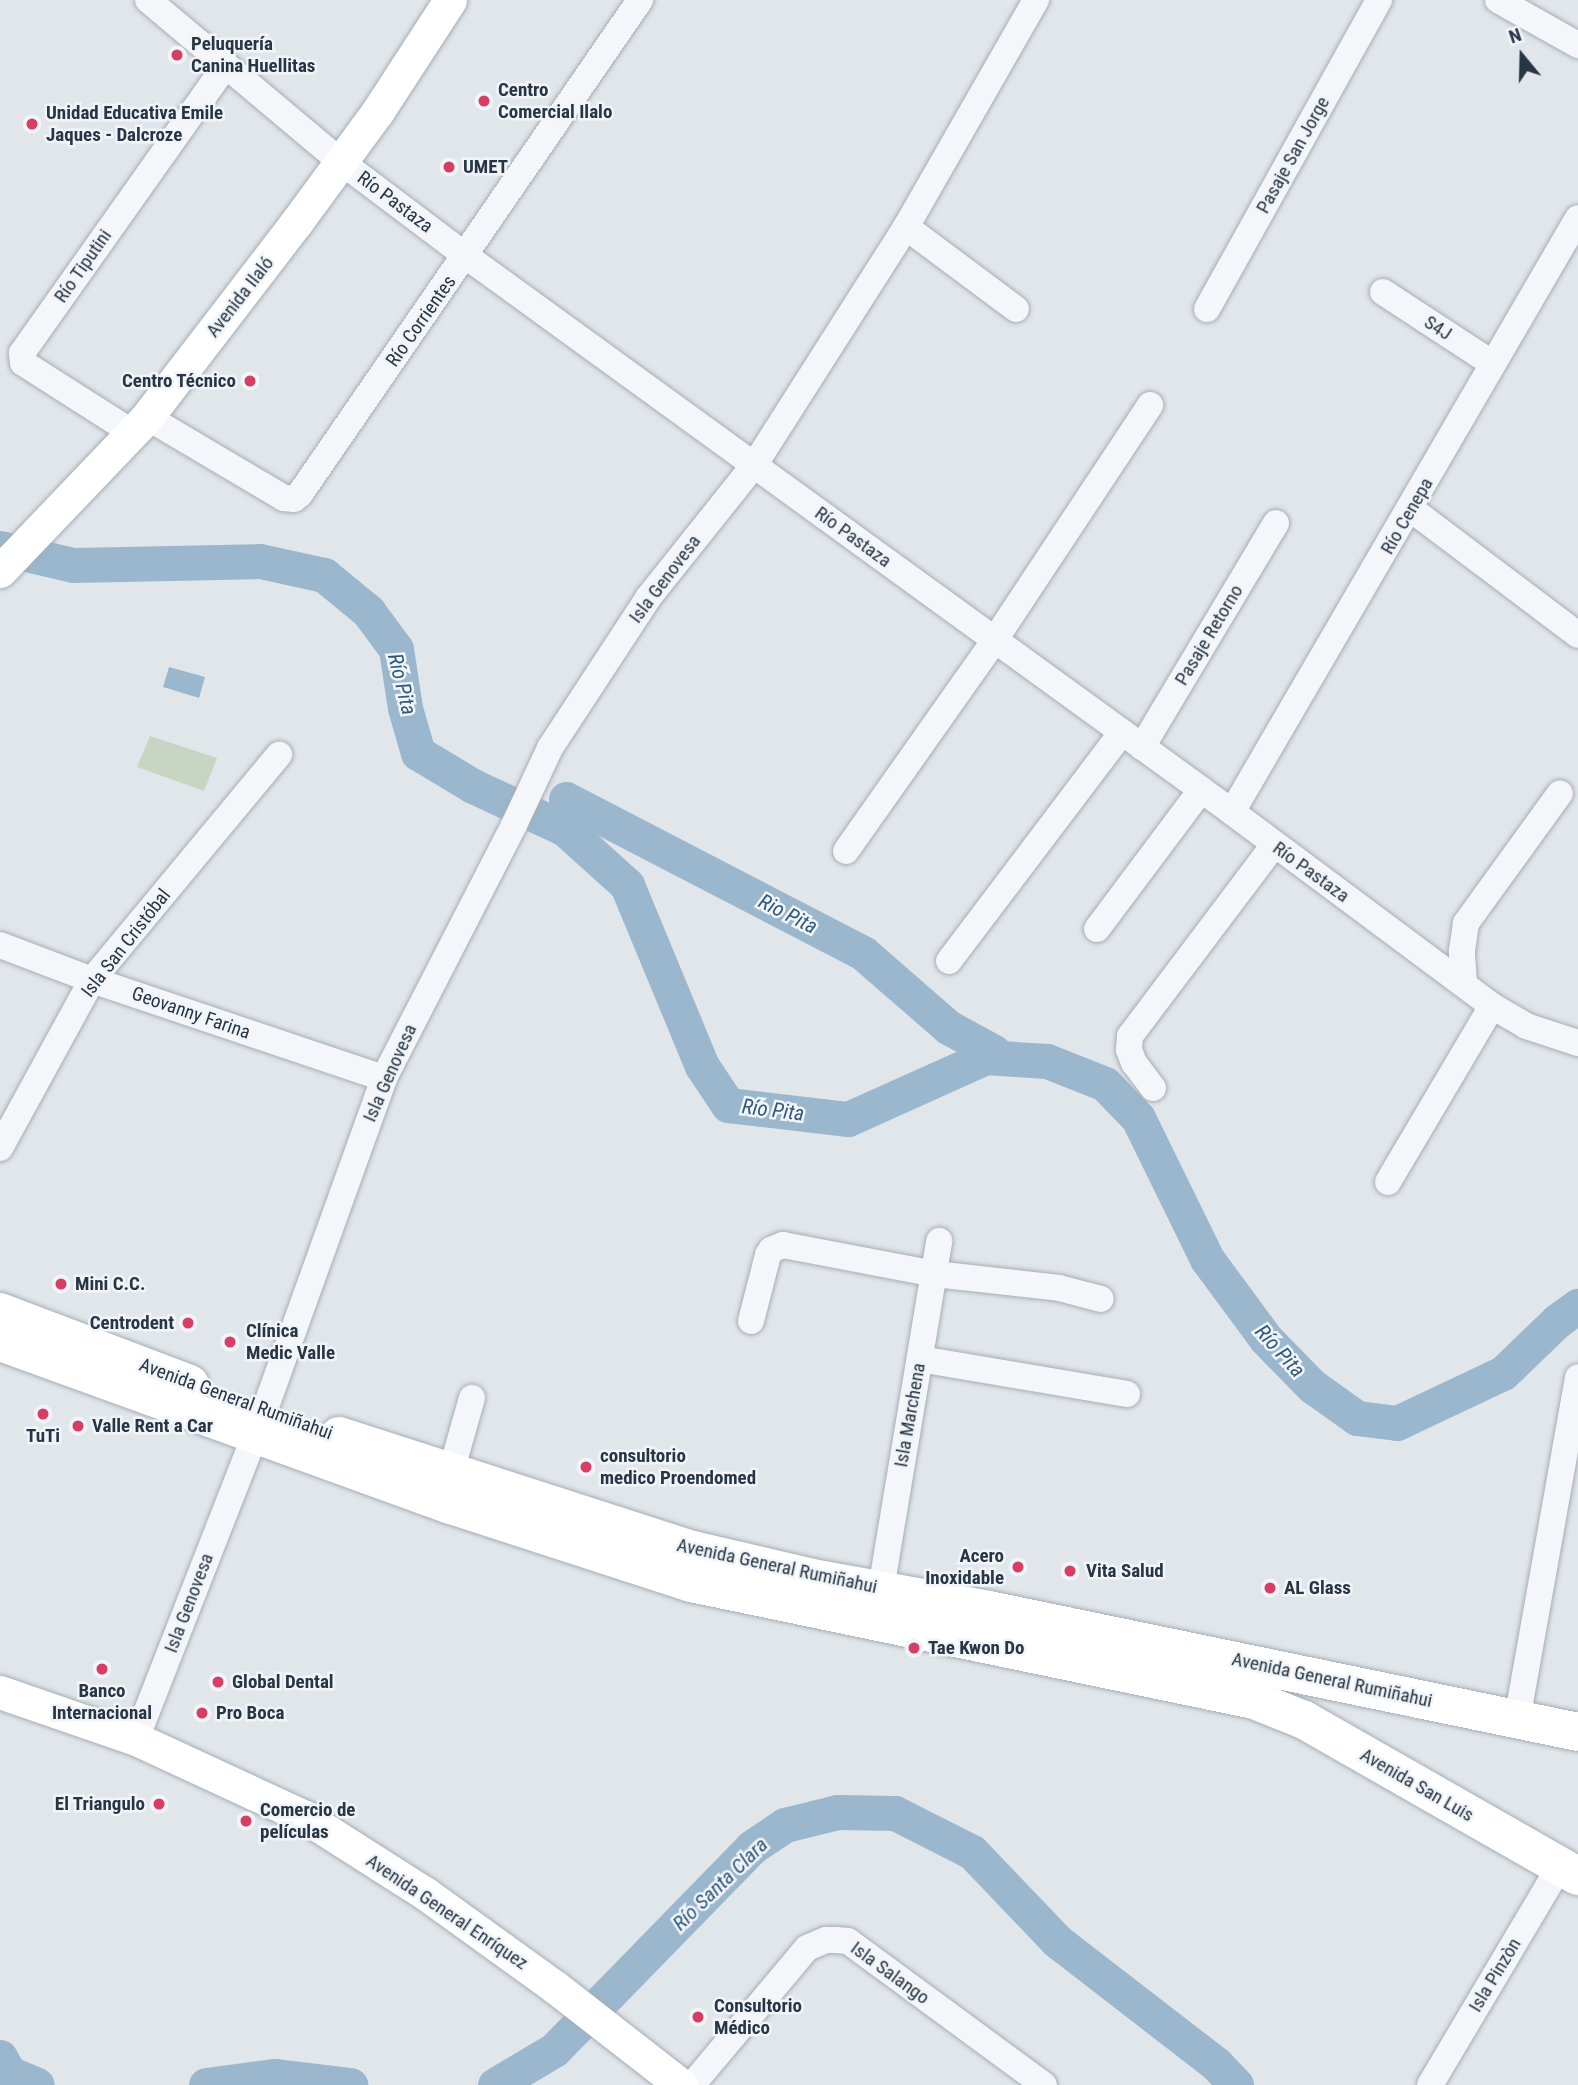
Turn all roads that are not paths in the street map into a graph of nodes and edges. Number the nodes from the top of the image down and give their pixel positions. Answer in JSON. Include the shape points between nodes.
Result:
{"nodes":[{"id":1,"x":148,"y":0,"type":"edge"},
{"id":2,"x":450,"y":0,"type":"edge"},
{"id":3,"x":640,"y":0,"type":"edge"},
{"id":4,"x":1036,"y":0,"type":"edge"},
{"id":5,"x":1379,"y":0,"type":"edge"},
{"id":6,"x":1498,"y":0,"type":"edge"},
{"id":7,"x":1578,"y":45,"type":"edge"},
{"id":8,"x":225,"y":66,"type":"junction"},
{"id":9,"x":340,"y":161,"type":"junction"},
{"id":10,"x":1578,"y":218,"type":"edge"},
{"id":11,"x":906,"y":227,"type":"junction"},
{"id":12,"x":466,"y":256,"type":"junction"},
{"id":13,"x":1383,"y":292,"type":"dead end"},
{"id":14,"x":1016,"y":309,"type":"dead end"},
{"id":15,"x":1207,"y":309,"type":"dead end"},
{"id":16,"x":1493,"y":364,"type":"junction"},
{"id":17,"x":1150,"y":405,"type":"dead end"},
{"id":18,"x":140,"y":425,"type":"junction"},
{"id":19,"x":755,"y":464,"type":"junction"},
{"id":20,"x":1411,"y":509,"type":"junction"},
{"id":21,"x":1276,"y":523,"type":"dead end"},
{"id":22,"x":0,"y":571,"type":"edge"},
{"id":23,"x":1578,"y":635,"type":"edge"},
{"id":24,"x":994,"y":641,"type":"junction"},
{"id":25,"x":1132,"y":740,"type":"junction"},
{"id":26,"x":279,"y":755,"type":"dead end"},
{"id":27,"x":1201,"y":789,"type":"junction"},
{"id":28,"x":1560,"y":793,"type":"dead end"},
{"id":29,"x":1232,"y":812,"type":"junction"},
{"id":30,"x":1274,"y":845,"type":"junction"},
{"id":31,"x":846,"y":851,"type":"dead end"},
{"id":32,"x":1097,"y":929,"type":"dead end"},
{"id":33,"x":0,"y":945,"type":"edge"},
{"id":34,"x":949,"y":961,"type":"dead end"},
{"id":35,"x":92,"y":980,"type":"junction"},
{"id":36,"x":1464,"y":983,"type":"junction"},
{"id":37,"x":1492,"y":1006,"type":"junction"},
{"id":38,"x":1578,"y":1043,"type":"edge"},
{"id":39,"x":384,"y":1078,"type":"junction"},
{"id":40,"x":1153,"y":1088,"type":"dead end"},
{"id":41,"x":0,"y":1149,"type":"edge"},
{"id":42,"x":1388,"y":1182,"type":"dead end"},
{"id":43,"x":939,"y":1241,"type":"dead end"},
{"id":44,"x":934,"y":1273,"type":"junction"},
{"id":45,"x":1101,"y":1300,"type":"dead end"},
{"id":46,"x":0,"y":1312,"type":"edge"},
{"id":47,"x":751,"y":1321,"type":"dead end"},
{"id":48,"x":0,"y":1342,"type":"edge"},
{"id":49,"x":920,"y":1359,"type":"junction"},
{"id":50,"x":1578,"y":1377,"type":"edge"},
{"id":51,"x":1127,"y":1394,"type":"dead end"},
{"id":52,"x":472,"y":1398,"type":"dead end"},
{"id":53,"x":259,"y":1422,"type":"junction"},
{"id":54,"x":451,"y":1472,"type":"junction"},
{"id":55,"x":881,"y":1589,"type":"junction"},
{"id":56,"x":0,"y":1692,"type":"edge"},
{"id":57,"x":1254,"y":1700,"type":"joint"},
{"id":58,"x":1517,"y":1720,"type":"junction"},
{"id":59,"x":1578,"y":1732,"type":"edge"},
{"id":60,"x":136,"y":1739,"type":"junction"},
{"id":61,"x":1569,"y":1871,"type":"edge"},
{"id":62,"x":681,"y":2085,"type":"edge"},
{"id":63,"x":692,"y":2085,"type":"edge"},
{"id":64,"x":1044,"y":2085,"type":"edge"},
{"id":65,"x":1430,"y":2085,"type":"edge"}],
"edges":[{"from":1,"to":8,"type":"street","name":"Río Pastaza"},
{"from":2,"to":9,"type":"main road","name":"Avenida Ilaló"},
{"from":3,"to":12,"type":"street","name":"Río Corrientes"},
{"from":4,"to":11,"type":"street","name":"Isla Genovesa"},
{"from":5,"to":15,"type":"street","name":"Pasaje San Jorge"},
{"from":6,"to":7,"type":"street"},
{"from":8,"to":9,"type":"street","name":"Río Pastaza"},
{"from":8,"to":18,"type":"street","name":"Río Tiputini","via":[[22,353],[23,362]]},
{"from":9,"to":12,"type":"street","name":"Río Pastaza"},
{"from":9,"to":18,"type":"main road","name":"Avenida Ilaló"},
{"from":10,"to":16,"type":"street","name":"Río Cenepa"},
{"from":11,"to":14,"type":"street"},
{"from":11,"to":19,"type":"street","name":"Isla Genovesa"},
{"from":12,"to":18,"type":"street","name":"Río Corrientes","via":[[294,499]]},
{"from":12,"to":19,"type":"street","name":"Río Pastaza"},
{"from":13,"to":16,"type":"street","name":"S4J"},
{"from":16,"to":20,"type":"street","name":"Río Cenepa"},
{"from":17,"to":24,"type":"street"},
{"from":18,"to":22,"type":"main road","name":"Avenida Ilaló"},
{"from":19,"to":24,"type":"street","name":"Río Pastaza"},
{"from":19,"to":39,"type":"street","name":"Isla Genovesa","via":[[648,598],[550,748]]},
{"from":20,"to":23,"type":"street"},
{"from":20,"to":29,"type":"street","name":"Río Cenepa"},
{"from":21,"to":25,"type":"street","name":"Pasaje Retorno"},
{"from":24,"to":25,"type":"street","name":"Río Pastaza"},
{"from":24,"to":31,"type":"street"},
{"from":25,"to":27,"type":"street","name":"Río Pastaza"},
{"from":25,"to":34,"type":"street","name":"Pasaje Retorno"},
{"from":26,"to":35,"type":"street","name":"Isla San Cristóbal"},
{"from":27,"to":29,"type":"street","name":"Río Pastaza"},
{"from":27,"to":32,"type":"street"},
{"from":28,"to":36,"type":"street","via":[[1466,923]]},
{"from":29,"to":30,"type":"street","name":"Río Pastaza"},
{"from":30,"to":36,"type":"street","name":"Río Pastaza"},
{"from":30,"to":40,"type":"street","via":[[1130,1037],[1134,1063]]},
{"from":33,"to":35,"type":"street","name":"Geovanny Farina"},
{"from":35,"to":39,"type":"street","name":"Geovanny Farina"},
{"from":35,"to":41,"type":"street","name":"Isla San Cristóbal"},
{"from":36,"to":37,"type":"street","name":"Río Pastaza"},
{"from":37,"to":38,"type":"street","name":"Río Pastaza","via":[[1526,1026]]},
{"from":37,"to":42,"type":"street"},
{"from":39,"to":53,"type":"street","name":"Isla Genovesa"},
{"from":43,"to":44,"type":"street","name":"Isla Marchena"},
{"from":44,"to":45,"type":"street","via":[[1059,1288]]},
{"from":44,"to":47,"type":"street","via":[[779,1246],[768,1255]]},
{"from":44,"to":49,"type":"street","name":"Isla Marchena"},
{"from":46,"to":53,"type":"highway","name":"Avenida General Rumiñahui"},
{"from":48,"to":53,"type":"highway","name":"Avenida General Rumiñahui","via":[[181,1409]]},
{"from":49,"to":51,"type":"street"},
{"from":49,"to":55,"type":"street","name":"Isla Marchena"},
{"from":50,"to":58,"type":"street"},
{"from":52,"to":54,"type":"street"},
{"from":53,"to":54,"type":"highway","name":"Avenida General Rumiñahui"},
{"from":53,"to":57,"type":"highway","name":"Avenida General Rumiñahui","via":[[451,1505],[691,1583]]},
{"from":53,"to":60,"type":"street","name":"Isla Genovesa"},
{"from":54,"to":55,"type":"highway","name":"Avenida General Rumiñahui","via":[[693,1550]]},
{"from":55,"to":58,"type":"highway","name":"Avenida General Rumiñahui"},
{"from":56,"to":60,"type":"main road","name":"Avenida General Enríquez"},
{"from":57,"to":61,"type":"highway","name":"Avenida San Luis","via":[[1304,1720]]},
{"from":58,"to":59,"type":"highway","name":"Avenida General Rumiñahui"},
{"from":60,"to":62,"type":"main road","name":"Avenida General Enríquez","via":[[305,1817],[426,1895]]},
{"from":61,"to":65,"type":"street","name":"Isla Pinzòn"},
{"from":63,"to":64,"type":"street","name":"Isla Salango","via":[[807,1948],[826,1940],[848,1941]]}]}
